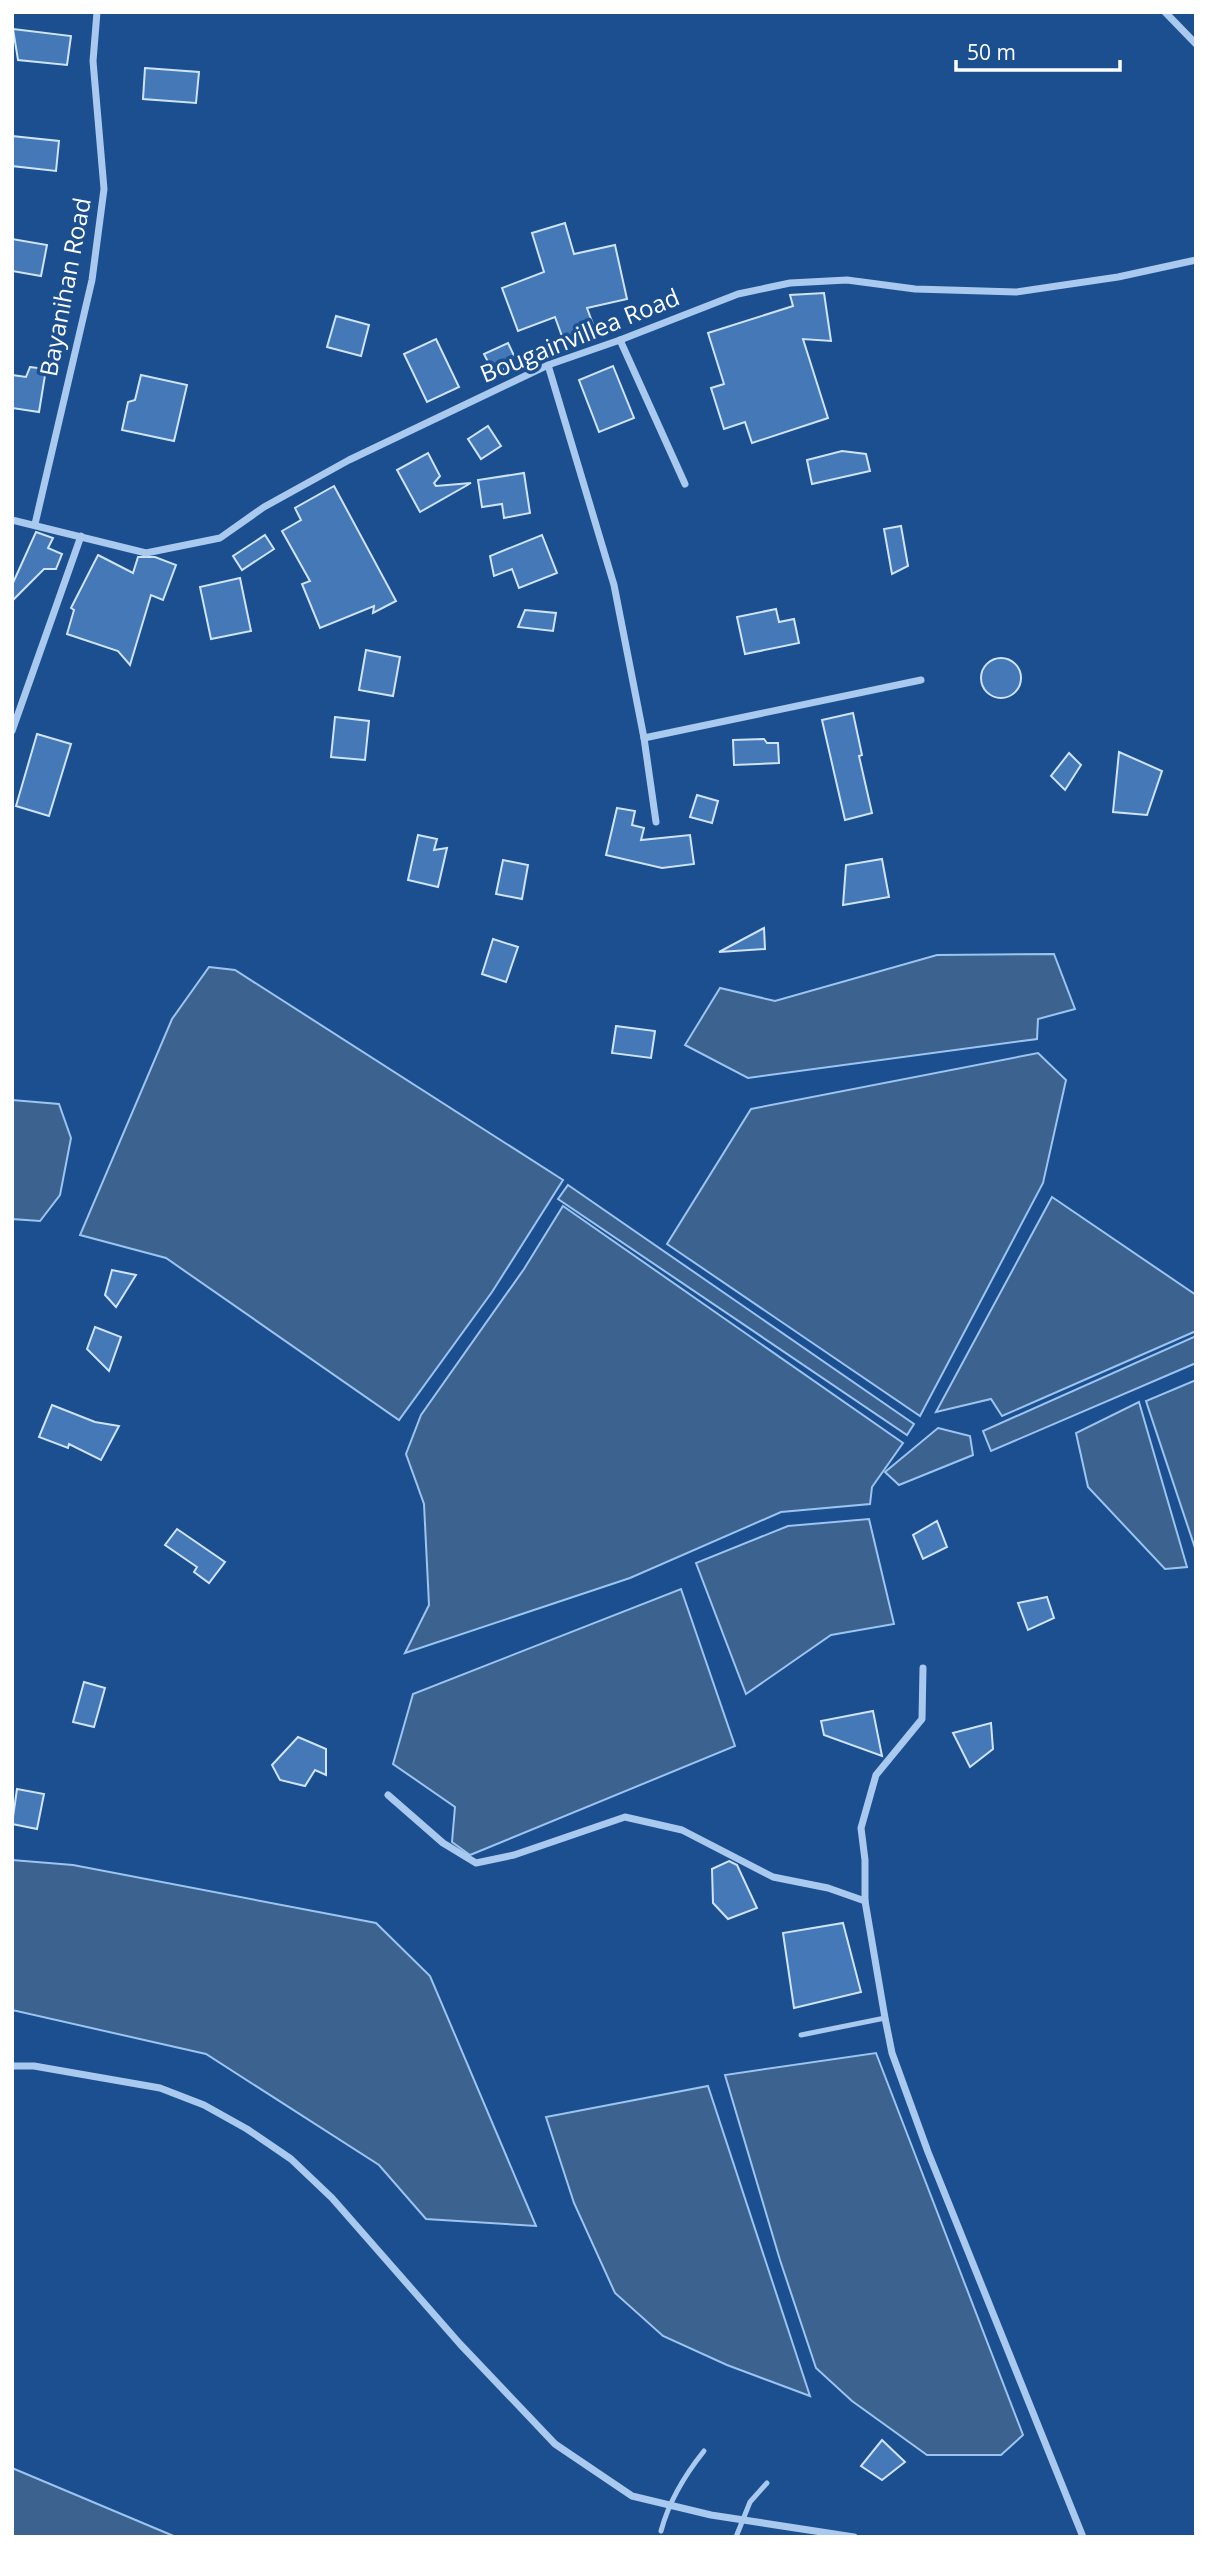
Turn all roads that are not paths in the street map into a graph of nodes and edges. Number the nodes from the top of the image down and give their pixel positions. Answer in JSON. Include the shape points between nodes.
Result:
{"nodes":[{"id":1,"x":97,"y":12,"type":"edge"},
{"id":2,"x":1165,"y":12,"type":"edge"},
{"id":3,"x":1196,"y":44,"type":"edge"},
{"id":4,"x":1196,"y":260,"type":"edge"},
{"id":5,"x":620,"y":340,"type":"junction"},
{"id":6,"x":548,"y":365,"type":"junction"},
{"id":7,"x":685,"y":484,"type":"dead end"},
{"id":8,"x":12,"y":520,"type":"edge"},
{"id":9,"x":35,"y":524,"type":"junction"},
{"id":10,"x":81,"y":536,"type":"junction"},
{"id":11,"x":921,"y":680,"type":"dead end"},
{"id":12,"x":12,"y":731,"type":"edge"},
{"id":13,"x":645,"y":738,"type":"junction"},
{"id":14,"x":656,"y":822,"type":"dead end"},
{"id":15,"x":923,"y":1668,"type":"dead end"},
{"id":16,"x":388,"y":1795,"type":"dead end"},
{"id":17,"x":865,"y":1900,"type":"junction"},
{"id":18,"x":885,"y":2018,"type":"junction"},
{"id":19,"x":801,"y":2035,"type":"dead end"},
{"id":20,"x":12,"y":2066,"type":"edge"},
{"id":21,"x":704,"y":2451,"type":"dead end"},
{"id":22,"x":767,"y":2483,"type":"dead end"},
{"id":23,"x":669,"y":2505,"type":"junction"},
{"id":24,"x":742,"y":2520,"type":"junction"},
{"id":25,"x":661,"y":2532,"type":"dead end"},
{"id":26,"x":736,"y":2537,"type":"edge"},
{"id":27,"x":854,"y":2537,"type":"edge"},
{"id":28,"x":1083,"y":2537,"type":"edge"}],
"edges":[{"from":1,"to":9,"type":"street","name":"Bayanihan Road","via":[[93,61],[104,189],[92,280]]},
{"from":2,"to":3,"type":"street"},
{"from":4,"to":5,"type":"street","name":"Bougainvillea Road","via":[[1016,292],[915,289],[847,280],[790,283],[738,294]]},
{"from":5,"to":6,"type":"street","name":"Bougainvillea Road"},
{"from":5,"to":7,"type":"street"},
{"from":6,"to":10,"type":"street","name":"Bougainvillea Road","via":[[349,460],[264,507],[220,538],[146,553]]},
{"from":6,"to":13,"type":"street","via":[[614,585]]},
{"from":8,"to":9,"type":"street","name":"Bougainvillea Road"},
{"from":9,"to":10,"type":"street","name":"Bougainvillea Road"},
{"from":10,"to":12,"type":"street"},
{"from":11,"to":13,"type":"street"},
{"from":13,"to":14,"type":"street"},
{"from":15,"to":17,"type":"street","via":[[922,1718],[876,1775],[861,1828]]},
{"from":16,"to":17,"type":"street","via":[[443,1843],[476,1863],[514,1855],[625,1817],[682,1830],[773,1877]]},
{"from":17,"to":18,"type":"street"},
{"from":18,"to":19,"type":"lane"},
{"from":18,"to":28,"type":"street","via":[[919,2130]]},
{"from":20,"to":23,"type":"street","via":[[160,2088],[247,2129],[290,2159],[332,2198],[555,2444],[632,2496]]},
{"from":21,"to":23,"type":"lane"},
{"from":22,"to":24,"type":"lane"},
{"from":23,"to":24,"type":"street"},
{"from":23,"to":25,"type":"lane"},
{"from":24,"to":26,"type":"lane"},
{"from":24,"to":27,"type":"street"}]}
